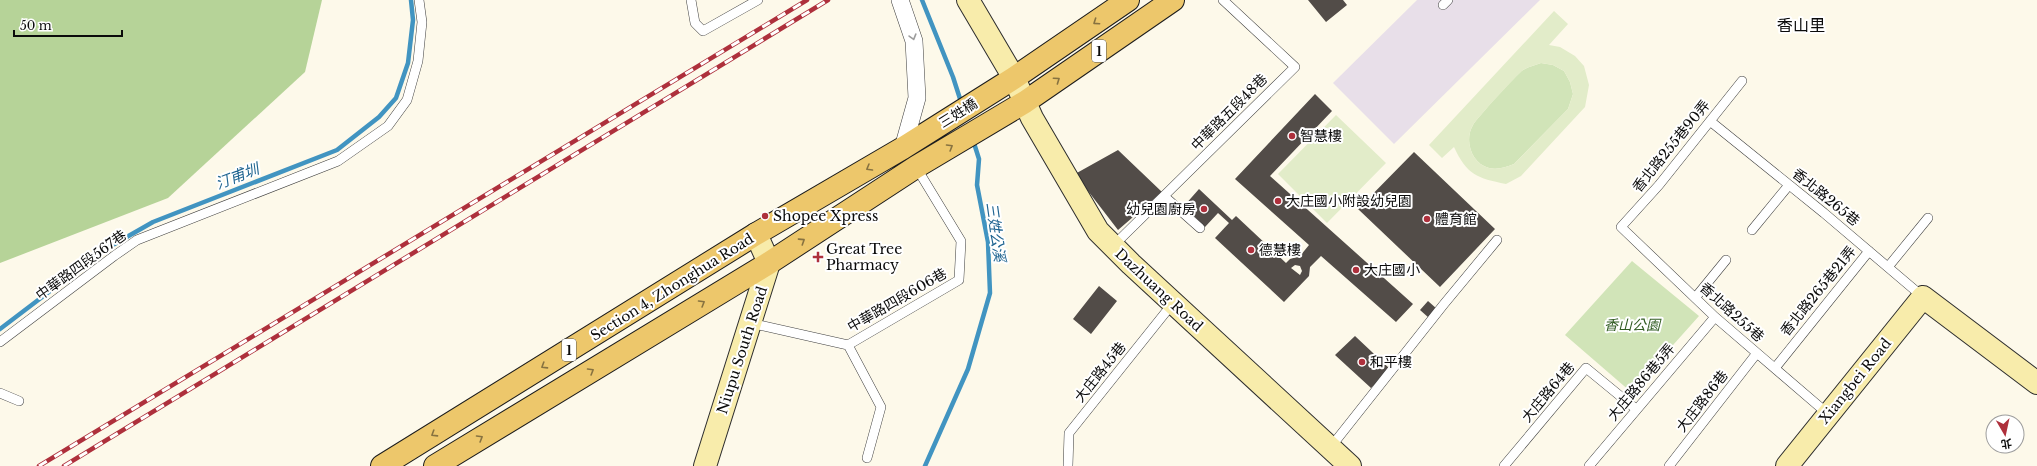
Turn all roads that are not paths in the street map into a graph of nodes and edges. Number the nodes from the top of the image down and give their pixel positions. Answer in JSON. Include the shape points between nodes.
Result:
{"nodes":[{"id":1,"x":419,"y":0,"type":"edge"},
{"id":2,"x":691,"y":0,"type":"edge"},
{"id":3,"x":758,"y":0,"type":"edge"},
{"id":4,"x":900,"y":0,"type":"edge"},
{"id":5,"x":968,"y":0,"type":"edge"},
{"id":6,"x":1128,"y":0,"type":"edge"},
{"id":7,"x":1172,"y":0,"type":"edge"},
{"id":8,"x":1223,"y":0,"type":"edge"},
{"id":9,"x":1014,"y":78,"type":"junction"},
{"id":10,"x":1742,"y":81,"type":"dead end"},
{"id":11,"x":1025,"y":102,"type":"junction"},
{"id":12,"x":1710,"y":121,"type":"junction"},
{"id":13,"x":903,"y":148,"type":"junction"},
{"id":14,"x":916,"y":167,"type":"junction"},
{"id":15,"x":1789,"y":185,"type":"junction"},
{"id":16,"x":1164,"y":196,"type":"junction"},
{"id":17,"x":1928,"y":218,"type":"dead end"},
{"id":18,"x":1621,"y":227,"type":"joint"},
{"id":19,"x":1200,"y":228,"type":"dead end"},
{"id":20,"x":1752,"y":230,"type":"dead end"},
{"id":21,"x":756,"y":234,"type":"junction"},
{"id":22,"x":1497,"y":240,"type":"dead end"},
{"id":23,"x":1113,"y":246,"type":"junction"},
{"id":24,"x":1869,"y":251,"type":"junction"},
{"id":25,"x":1726,"y":260,"type":"dead end"},
{"id":26,"x":769,"y":263,"type":"junction"},
{"id":27,"x":1888,"y":267,"type":"junction"},
{"id":28,"x":1923,"y":297,"type":"junction"},
{"id":29,"x":1695,"y":298,"type":"junction"},
{"id":30,"x":1173,"y":303,"type":"junction"},
{"id":31,"x":1714,"y":317,"type":"junction"},
{"id":32,"x":750,"y":323,"type":"junction"},
{"id":33,"x":0,"y":342,"type":"edge"},
{"id":34,"x":848,"y":345,"type":"junction"},
{"id":35,"x":1757,"y":353,"type":"junction"},
{"id":36,"x":1775,"y":368,"type":"junction"},
{"id":37,"x":2037,"y":383,"type":"edge"},
{"id":38,"x":0,"y":393,"type":"edge"},
{"id":39,"x":19,"y":401,"type":"dead end"},
{"id":40,"x":1636,"y":409,"type":"junction"},
{"id":41,"x":1828,"y":414,"type":"junction"},
{"id":42,"x":1330,"y":448,"type":"junction"},
{"id":43,"x":867,"y":458,"type":"dead end"},
{"id":44,"x":382,"y":466,"type":"edge"},
{"id":45,"x":434,"y":466,"type":"edge"},
{"id":46,"x":705,"y":466,"type":"edge"},
{"id":47,"x":1068,"y":466,"type":"edge"},
{"id":48,"x":1350,"y":466,"type":"edge"},
{"id":49,"x":1504,"y":466,"type":"edge"},
{"id":50,"x":1589,"y":466,"type":"edge"},
{"id":51,"x":1669,"y":466,"type":"edge"},
{"id":52,"x":1787,"y":466,"type":"edge"}],
"edges":[{"from":1,"to":33,"type":"lane","name":"中華路四段567巷","via":[[422,22],[418,61],[407,100],[388,126],[338,161],[138,240]]},
{"from":2,"to":3,"type":"lane","via":[[695,23],[703,31]]},
{"from":4,"to":13,"type":"street","one_way":true,"via":[[914,41],[917,98]]},
{"from":5,"to":9,"type":"street","name":"Dazhuang Road"},
{"from":6,"to":9,"type":"main road","number":"1","one_way":true},
{"from":11,"to":7,"type":"main road","number":"1","one_way":true},
{"from":8,"to":16,"type":"lane","name":"中華路五段48巷","via":[[1295,67]]},
{"from":9,"to":11,"type":"street","name":"Dazhuang Road"},
{"from":9,"to":13,"type":"main road","name":"三姓橋","number":"1"},
{"from":10,"to":12,"type":"lane","name":"香北路255巷90弄"},
{"from":14,"to":11,"type":"main road","name":"三姓橋","number":"1","one_way":true},
{"from":11,"to":23,"type":"street","name":"Dazhuang Road","via":[[1098,231]]},
{"from":12,"to":15,"type":"lane","name":"香北路265巷"},
{"from":12,"to":18,"type":"lane","name":"香北路255巷90弄","via":[[1659,185]]},
{"from":13,"to":21,"type":"main road","name":"Section 4, Zhonghua Road","number":"1","one_way":true},
{"from":26,"to":14,"type":"main road","name":"Section 4, Zhonghua Road","number":"1","one_way":true},
{"from":14,"to":34,"type":"lane","name":"中華路四段606巷","via":[[961,241],[959,280]]},
{"from":15,"to":20,"type":"lane"},
{"from":15,"to":24,"type":"lane","name":"香北路265巷"},
{"from":16,"to":19,"type":"lane"},
{"from":16,"to":23,"type":"lane","name":"中華路五段48巷"},
{"from":17,"to":27,"type":"lane"},
{"from":18,"to":29,"type":"lane","name":"香北路255巷"},
{"from":21,"to":26,"type":"street"},
{"from":21,"to":44,"type":"main road","name":"Section 4, Zhonghua Road","number":"1","one_way":true},
{"from":22,"to":42,"type":"lane"},
{"from":23,"to":30,"type":"street","name":"Dazhuang Road"},
{"from":24,"to":27,"type":"lane","name":"香北路265巷"},
{"from":24,"to":36,"type":"lane","name":"香北路265巷21弄"},
{"from":25,"to":29,"type":"lane"},
{"from":26,"to":32,"type":"street","name":"Niupu South Road"},
{"from":45,"to":26,"type":"main road","name":"Section 4, Zhonghua Road","number":"1","one_way":true},
{"from":27,"to":28,"type":"lane","name":"香北路265巷"},
{"from":28,"to":37,"type":"street"},
{"from":28,"to":41,"type":"street","name":"Xiangbei Road"},
{"from":29,"to":31,"type":"lane","name":"香北路255巷"},
{"from":30,"to":42,"type":"street","name":"Dazhuang Road"},
{"from":30,"to":47,"type":"lane","name":"大庄路45巷","via":[[1069,433]]},
{"from":31,"to":35,"type":"lane","name":"香北路255巷"},
{"from":31,"to":40,"type":"lane","name":"大庄路86巷5弄"},
{"from":32,"to":34,"type":"lane"},
{"from":32,"to":46,"type":"street","name":"Niupu South Road"},
{"from":34,"to":43,"type":"lane","name":"中華路四段606巷","via":[[881,407]]},
{"from":35,"to":36,"type":"lane","name":"香北路255巷"},
{"from":35,"to":51,"type":"lane","name":"大庄路86巷"},
{"from":36,"to":41,"type":"lane","name":"香北路255巷"},
{"from":38,"to":39,"type":"lane"},
{"from":40,"to":49,"type":"lane","name":"大庄路64巷","via":[[1586,368]]},
{"from":40,"to":50,"type":"lane","name":"大庄路86巷5弄"},
{"from":41,"to":52,"type":"street","name":"Xiangbei Road"},
{"from":42,"to":48,"type":"street","name":"Dazhuang Road"}]}
